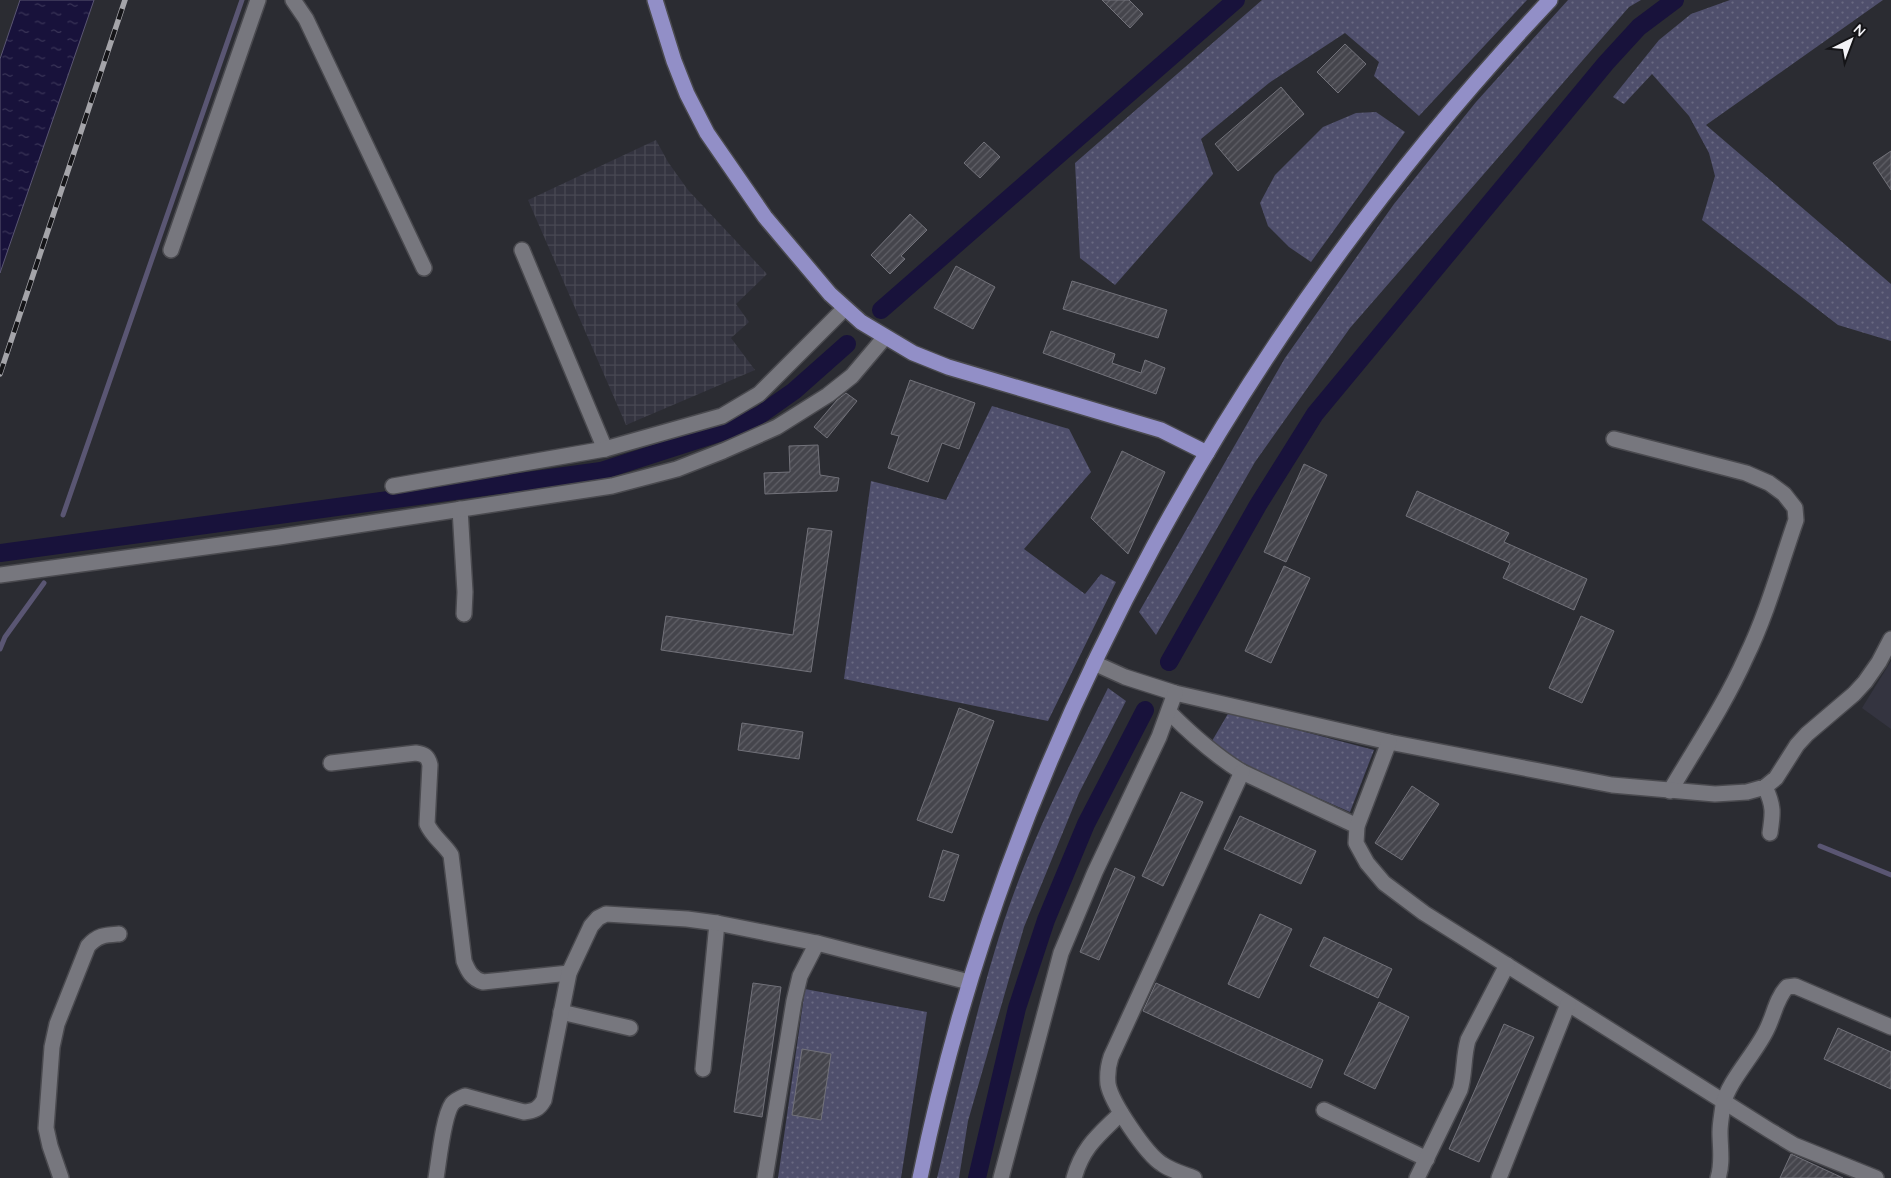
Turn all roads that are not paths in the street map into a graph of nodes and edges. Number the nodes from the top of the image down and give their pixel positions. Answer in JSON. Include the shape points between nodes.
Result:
{"nodes":[{"id":1,"x":258,"y":0,"type":"edge"},
{"id":2,"x":293,"y":0,"type":"edge"},
{"id":3,"x":656,"y":0,"type":"edge"},
{"id":4,"x":1550,"y":0,"type":"edge"},
{"id":5,"x":171,"y":250,"type":"dead end"},
{"id":6,"x":522,"y":250,"type":"dead end"},
{"id":7,"x":424,"y":268,"type":"dead end"},
{"id":8,"x":845,"y":308,"type":"junction"},
{"id":9,"x":884,"y":337,"type":"junction"},
{"id":10,"x":1614,"y":439,"type":"dead end"},
{"id":11,"x":605,"y":449,"type":"junction"},
{"id":12,"x":1207,"y":452,"type":"junction"},
{"id":13,"x":393,"y":486,"type":"dead end"},
{"id":14,"x":460,"y":509,"type":"junction"},
{"id":15,"x":0,"y":575,"type":"edge"},
{"id":16,"x":464,"y":614,"type":"dead end"},
{"id":17,"x":1891,"y":639,"type":"edge"},
{"id":18,"x":1094,"y":663,"type":"junction"},
{"id":19,"x":1175,"y":693,"type":"junction"},
{"id":20,"x":1169,"y":712,"type":"junction"},
{"id":21,"x":1389,"y":742,"type":"junction"},
{"id":22,"x":331,"y":763,"type":"dead end"},
{"id":23,"x":1242,"y":772,"type":"junction"},
{"id":24,"x":1765,"y":787,"type":"junction"},
{"id":25,"x":1670,"y":791,"type":"junction"},
{"id":26,"x":1357,"y":826,"type":"junction"},
{"id":27,"x":1770,"y":833,"type":"dead end"},
{"id":28,"x":718,"y":923,"type":"junction"},
{"id":29,"x":119,"y":934,"type":"dead end"},
{"id":30,"x":817,"y":943,"type":"junction"},
{"id":31,"x":1507,"y":965,"type":"junction"},
{"id":32,"x":569,"y":973,"type":"junction"},
{"id":33,"x":969,"y":982,"type":"junction"},
{"id":34,"x":1568,"y":1004,"type":"junction"},
{"id":35,"x":561,"y":1012,"type":"junction"},
{"id":36,"x":1891,"y":1027,"type":"edge"},
{"id":37,"x":630,"y":1028,"type":"dead end"},
{"id":38,"x":704,"y":1069,"type":"dead end"},
{"id":39,"x":1724,"y":1103,"type":"junction"},
{"id":40,"x":1324,"y":1110,"type":"dead end"},
{"id":41,"x":1121,"y":1113,"type":"junction"},
{"id":42,"x":1427,"y":1158,"type":"junction"},
{"id":43,"x":61,"y":1178,"type":"edge"},
{"id":44,"x":436,"y":1178,"type":"edge"},
{"id":45,"x":765,"y":1178,"type":"edge"},
{"id":46,"x":920,"y":1178,"type":"edge"},
{"id":47,"x":1001,"y":1178,"type":"edge"},
{"id":48,"x":1074,"y":1178,"type":"edge"},
{"id":49,"x":1194,"y":1178,"type":"edge"},
{"id":50,"x":1417,"y":1178,"type":"edge"},
{"id":51,"x":1499,"y":1178,"type":"edge"},
{"id":52,"x":1718,"y":1178,"type":"edge"},
{"id":53,"x":1876,"y":1178,"type":"edge"}],
"edges":[{"from":1,"to":5,"type":"street"},
{"from":2,"to":7,"type":"street","via":[[306,19]]},
{"from":3,"to":8,"type":"main road","via":[[674,61],[707,133],[765,217]]},
{"from":4,"to":12,"type":"main road","via":[[1426,140],[1357,228],[1268,355]]},
{"from":6,"to":11,"type":"street"},
{"from":8,"to":9,"type":"main road"},
{"from":8,"to":11,"type":"street","via":[[776,379],[739,407],[722,416]]},
{"from":9,"to":12,"type":"main road","via":[[948,368],[1161,430]]},
{"from":9,"to":14,"type":"street","via":[[852,376],[828,395],[777,427],[723,452],[677,469],[612,486]]},
{"from":10,"to":25,"type":"street","via":[[1746,472],[1769,483],[1796,508],[1796,520],[1746,657],[1728,694]]},
{"from":11,"to":13,"type":"street"},
{"from":12,"to":18,"type":"main road","via":[[1139,573]]},
{"from":14,"to":15,"type":"street"},
{"from":14,"to":16,"type":"street"},
{"from":17,"to":24,"type":"street","via":[[1866,682],[1807,734],[1776,778]]},
{"from":18,"to":19,"type":"street"},
{"from":18,"to":33,"type":"main road","via":[[1013,854]]},
{"from":19,"to":20,"type":"street"},
{"from":19,"to":21,"type":"street"},
{"from":20,"to":23,"type":"street","via":[[1206,748]]},
{"from":20,"to":47,"type":"street","via":[[1061,953]]},
{"from":21,"to":25,"type":"street","via":[[1612,784]]},
{"from":21,"to":26,"type":"street"},
{"from":22,"to":32,"type":"street","via":[[416,752],[429,759],[427,824],[451,856],[468,972],[483,982]]},
{"from":23,"to":26,"type":"street"},
{"from":23,"to":41,"type":"street","via":[[1111,1056],[1108,1086]]},
{"from":24,"to":25,"type":"street","via":[[1739,793]]},
{"from":24,"to":27,"type":"street","via":[[1774,812]]},
{"from":26,"to":31,"type":"street","via":[[1356,843],[1384,883],[1424,913]]},
{"from":28,"to":30,"type":"street"},
{"from":28,"to":32,"type":"street","via":[[606,914],[591,926]]},
{"from":28,"to":38,"type":"street"},
{"from":29,"to":43,"type":"street","via":[[96,937],[88,946],[57,1024],[52,1046],[46,1128]]},
{"from":30,"to":33,"type":"street"},
{"from":30,"to":45,"type":"street","via":[[800,976],[794,1001]]},
{"from":31,"to":34,"type":"street"},
{"from":31,"to":42,"type":"street","via":[[1468,1040],[1460,1090]]},
{"from":32,"to":35,"type":"street"},
{"from":33,"to":46,"type":"main road","via":[[950,1045]]},
{"from":34,"to":39,"type":"street"},
{"from":34,"to":51,"type":"street"},
{"from":35,"to":37,"type":"street"},
{"from":35,"to":44,"type":"street","via":[[540,1107],[524,1112],[465,1096],[458,1099],[451,1105],[446,1118]]},
{"from":36,"to":39,"type":"street","via":[[1795,986],[1787,987],[1768,1028],[1728,1091]]},
{"from":39,"to":52,"type":"street"},
{"from":39,"to":53,"type":"street","via":[[1794,1144]]},
{"from":40,"to":42,"type":"street"},
{"from":41,"to":48,"type":"street","via":[[1089,1144]]},
{"from":41,"to":49,"type":"street","via":[[1152,1156]]},
{"from":42,"to":50,"type":"street"}]}
